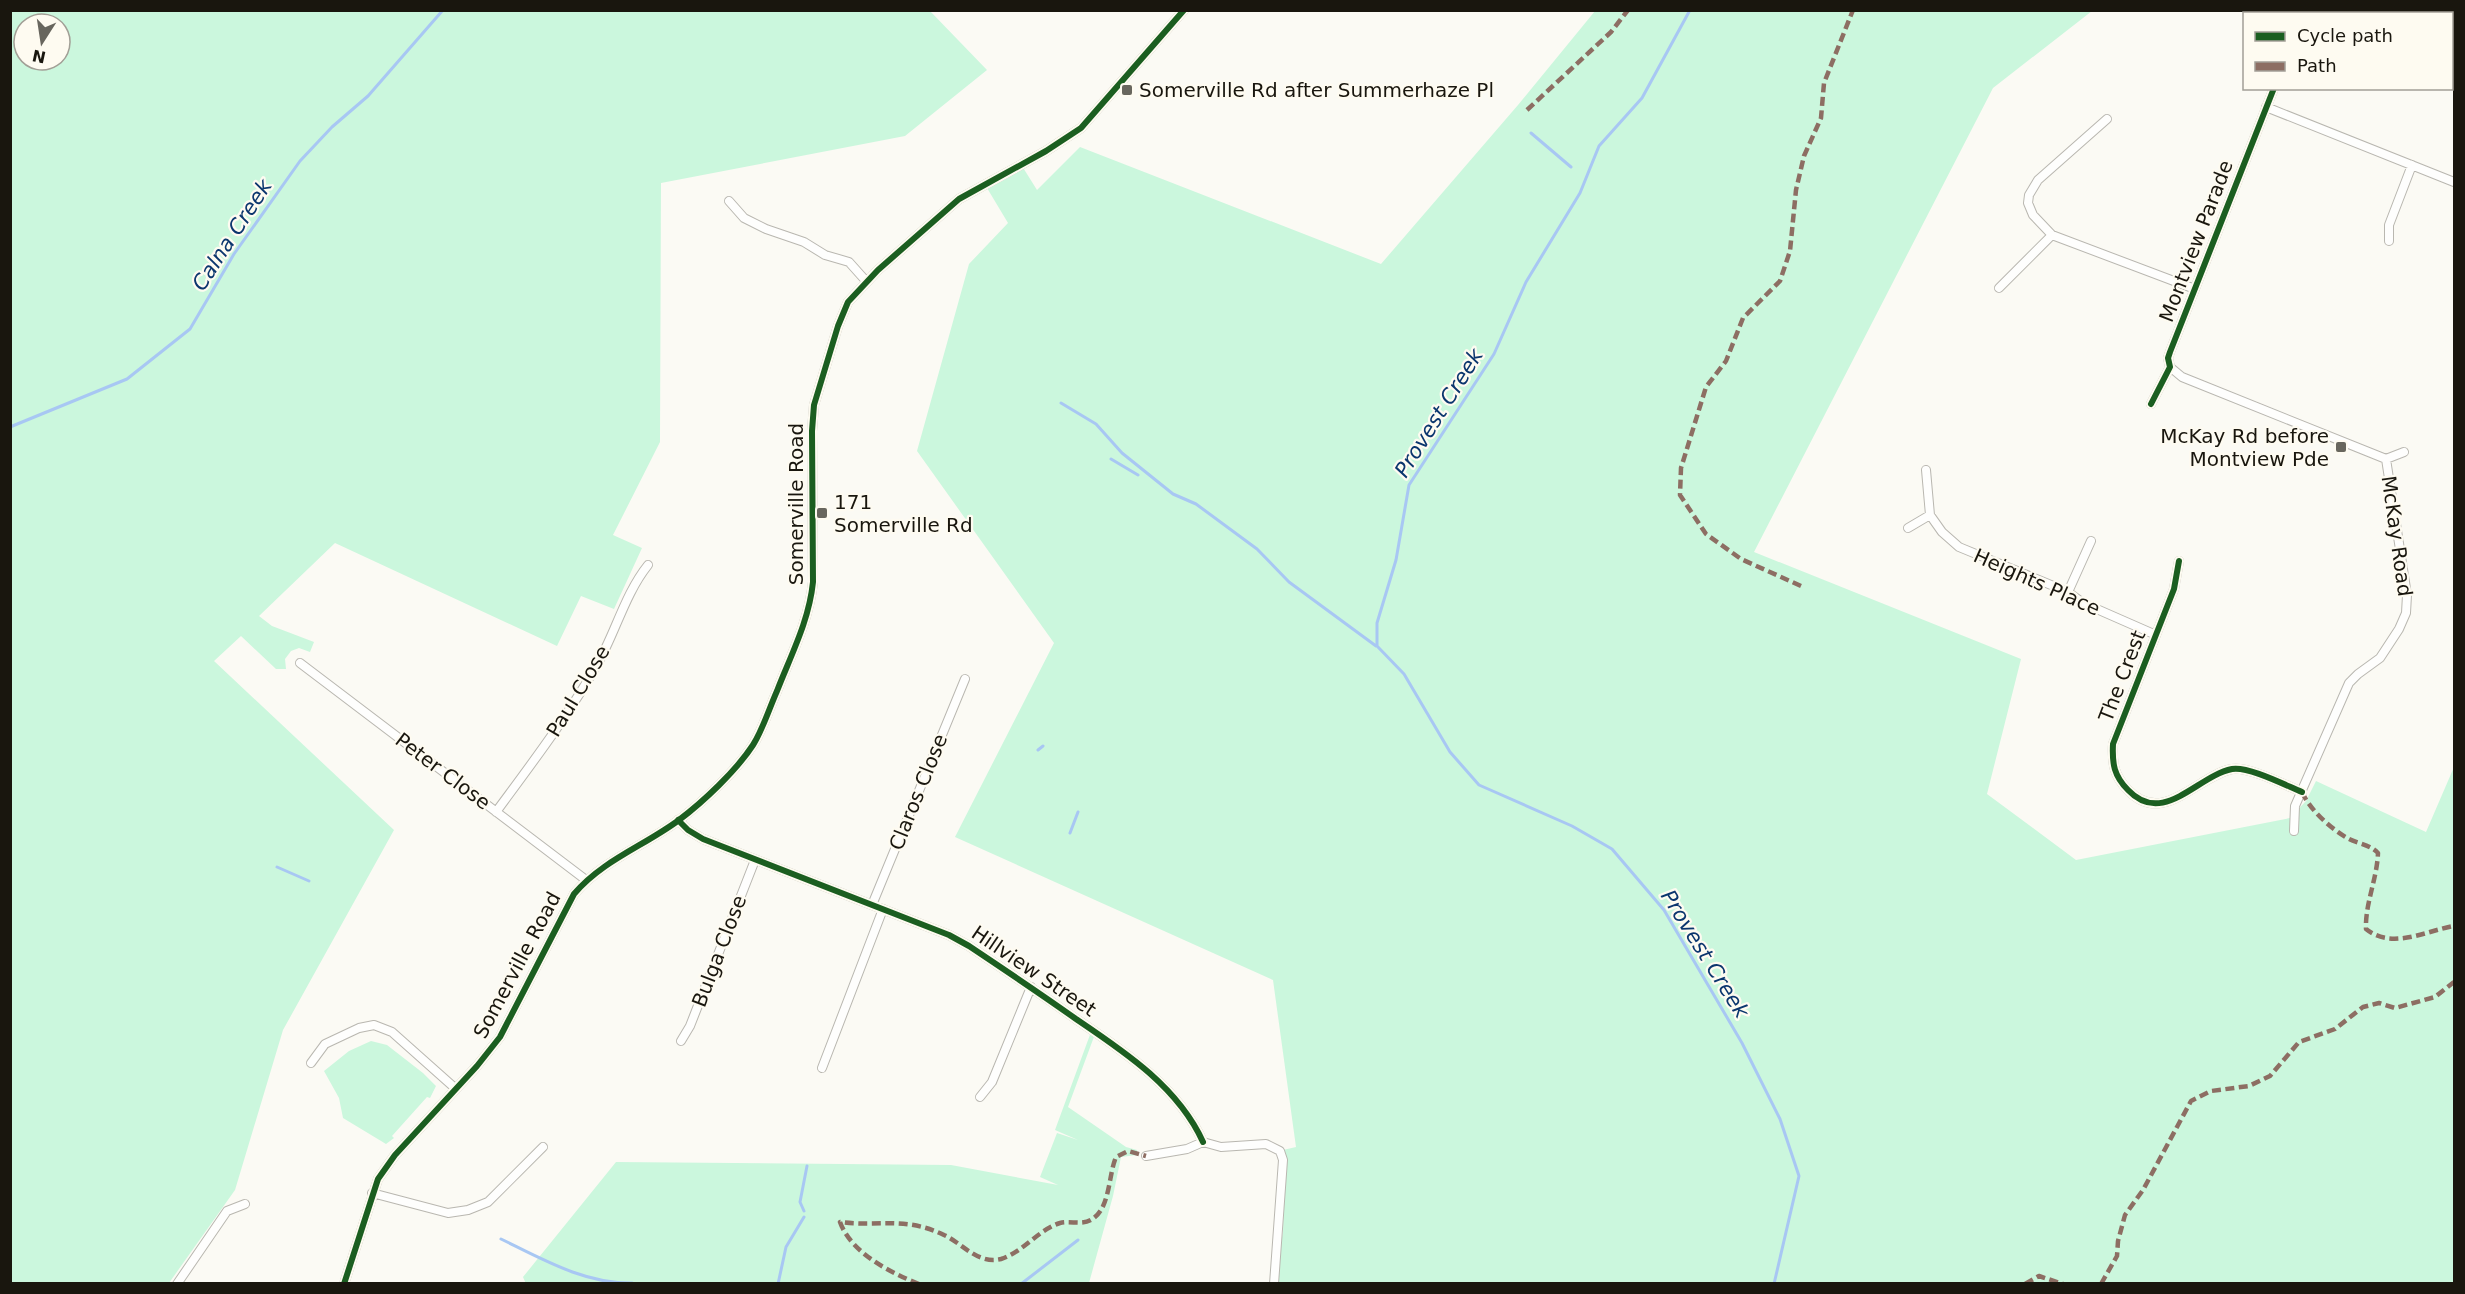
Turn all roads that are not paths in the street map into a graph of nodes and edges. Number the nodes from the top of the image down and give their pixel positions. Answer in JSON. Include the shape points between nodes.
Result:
{"nodes":[{"id":1,"x":1184,"y":10,"type":"edge"},
{"id":2,"x":2273,"y":90,"type":"edge"},
{"id":3,"x":2266,"y":107,"type":"junction"},
{"id":4,"x":2107,"y":119,"type":"dead end"},
{"id":5,"x":2412,"y":165,"type":"junction"},
{"id":6,"x":2454,"y":182,"type":"edge"},
{"id":7,"x":729,"y":201,"type":"dead end"},
{"id":8,"x":2052,"y":235,"type":"junction"},
{"id":9,"x":2389,"y":242,"type":"dead end"},
{"id":10,"x":866,"y":281,"type":"junction"},
{"id":11,"x":1999,"y":288,"type":"dead end"},
{"id":12,"x":2195,"y":289,"type":"junction"},
{"id":13,"x":2170,"y":368,"type":"junction"},
{"id":14,"x":2151,"y":404,"type":"dead end"},
{"id":15,"x":2404,"y":452,"type":"dead end"},
{"id":16,"x":2386,"y":459,"type":"junction"},
{"id":17,"x":1926,"y":470,"type":"dead end"},
{"id":18,"x":1930,"y":514,"type":"junction"},
{"id":19,"x":1908,"y":528,"type":"dead end"},
{"id":20,"x":2091,"y":541,"type":"dead end"},
{"id":21,"x":2179,"y":561,"type":"dead end"},
{"id":22,"x":648,"y":565,"type":"dead end"},
{"id":23,"x":2068,"y":592,"type":"junction"},
{"id":24,"x":2156,"y":635,"type":"junction"},
{"id":25,"x":300,"y":663,"type":"dead end"},
{"id":26,"x":965,"y":679,"type":"dead end"},
{"id":27,"x":2302,"y":792,"type":"junction"},
{"id":28,"x":496,"y":812,"type":"junction"},
{"id":29,"x":678,"y":820,"type":"junction"},
{"id":30,"x":2294,"y":831,"type":"dead end"},
{"id":31,"x":755,"y":860,"type":"junction"},
{"id":32,"x":586,"y":880,"type":"junction"},
{"id":33,"x":872,"y":905,"type":"junction"},
{"id":34,"x":883,"y":909,"type":"junction"},
{"id":35,"x":1031,"y":987,"type":"junction"},
{"id":36,"x":681,"y":1041,"type":"dead end"},
{"id":37,"x":311,"y":1063,"type":"dead end"},
{"id":38,"x":822,"y":1068,"type":"dead end"},
{"id":39,"x":456,"y":1089,"type":"junction"},
{"id":40,"x":980,"y":1097,"type":"dead end"},
{"id":41,"x":1203,"y":1142,"type":"junction"},
{"id":42,"x":543,"y":1147,"type":"dead end"},
{"id":43,"x":1146,"y":1156,"type":"dead end"},
{"id":44,"x":372,"y":1193,"type":"junction"},
{"id":45,"x":245,"y":1203,"type":"dead end"},
{"id":46,"x":177,"y":1284,"type":"edge"},
{"id":47,"x":344,"y":1284,"type":"edge"},
{"id":48,"x":1274,"y":1284,"type":"edge"}],
"edges":[{"from":1,"to":10,"type":"street","name":"Somerville Road","via":[[1081,128],[959,199]]},
{"from":2,"to":3,"type":"street","name":"Montview Parade"},
{"from":3,"to":5,"type":"street"},
{"from":3,"to":12,"type":"street","name":"Montview Parade"},
{"from":4,"to":8,"type":"street","via":[[2038,180],[2029,195],[2033,215]]},
{"from":5,"to":6,"type":"street"},
{"from":5,"to":9,"type":"street","via":[[2389,225]]},
{"from":7,"to":10,"type":"street","via":[[744,218],[849,262]]},
{"from":8,"to":11,"type":"street"},
{"from":8,"to":12,"type":"street"},
{"from":10,"to":29,"type":"street","name":"Somerville Road","via":[[848,302],[841,318],[814,405],[813,582],[806,618],[754,744]]},
{"from":12,"to":13,"type":"street","name":"Montview Parade","via":[[2168,358]]},
{"from":13,"to":14,"type":"street","name":"Montview Parade"},
{"from":13,"to":16,"type":"street","name":"McKay Road"},
{"from":15,"to":16,"type":"street","name":"McKay Road"},
{"from":16,"to":27,"type":"street","name":"McKay Road","via":[[2407,595],[2406,613],[2380,658],[2349,683]]},
{"from":17,"to":18,"type":"street"},
{"from":18,"to":19,"type":"street"},
{"from":18,"to":23,"type":"street","name":"Heights Place","via":[[1959,547]]},
{"from":20,"to":23,"type":"street"},
{"from":21,"to":24,"type":"street","name":"The Crest","via":[[2174,589]]},
{"from":22,"to":28,"type":"street","name":"Paul Close","via":[[634,582],[600,660],[568,714]]},
{"from":23,"to":24,"type":"street","name":"Heights Place","via":[[2083,603]]},
{"from":24,"to":27,"type":"street","name":"The Crest","via":[[2114,744],[2112,763],[2117,779],[2131,794],[2149,803],[2176,800],[2217,774],[2233,769]]},
{"from":25,"to":28,"type":"street","name":"Peter Close"},
{"from":26,"to":33,"type":"street","name":"Claros Close"},
{"from":27,"to":30,"type":"street","name":"McKay Road","via":[[2295,806]]},
{"from":28,"to":32,"type":"street","name":"Peter Close"},
{"from":29,"to":31,"type":"street","name":"Hillview Street","via":[[703,839]]},
{"from":29,"to":32,"type":"street","name":"Somerville Road"},
{"from":31,"to":33,"type":"street","name":"Hillview Street"},
{"from":31,"to":36,"type":"street","name":"Bulga Close"},
{"from":32,"to":39,"type":"street","name":"Somerville Road","via":[[558,921],[500,1037]]},
{"from":33,"to":34,"type":"street","name":"Hillview Street"},
{"from":34,"to":35,"type":"street","name":"Hillview Street","via":[[950,935]]},
{"from":34,"to":38,"type":"street"},
{"from":35,"to":40,"type":"street","via":[[992,1082]]},
{"from":35,"to":41,"type":"street","name":"Hillview Street","via":[[1156,1077],[1197,1128]]},
{"from":37,"to":39,"type":"street","via":[[325,1044],[374,1025],[392,1032]]},
{"from":39,"to":44,"type":"street","name":"Somerville Road","via":[[394,1155]]},
{"from":41,"to":43,"type":"street"},
{"from":41,"to":48,"type":"street","via":[[1221,1147],[1266,1144],[1280,1151],[1283,1161]]},
{"from":42,"to":44,"type":"street","via":[[488,1202],[468,1210],[448,1213]]},
{"from":44,"to":47,"type":"street","name":"Somerville Road"},
{"from":45,"to":46,"type":"street","via":[[227,1211]]}]}
